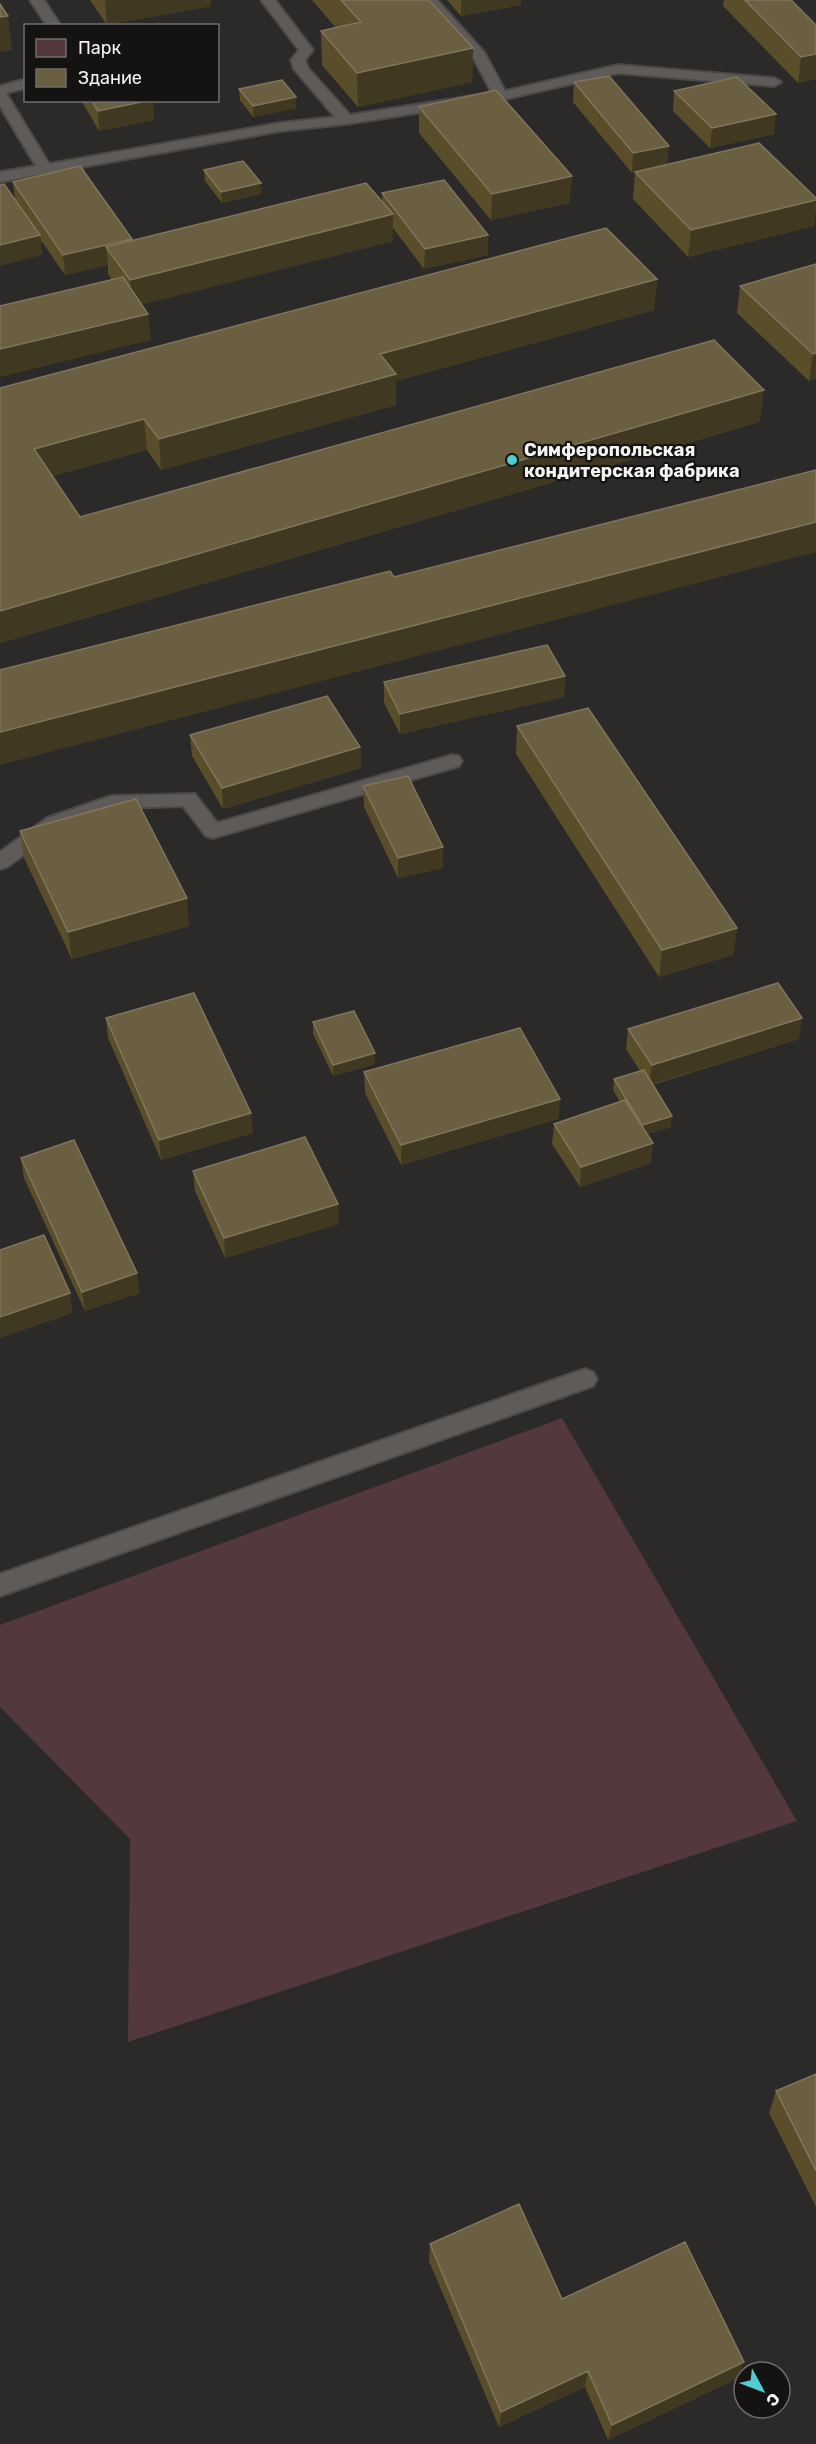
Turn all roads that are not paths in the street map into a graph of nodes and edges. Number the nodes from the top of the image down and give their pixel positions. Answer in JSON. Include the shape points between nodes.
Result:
{"nodes":[{"id":1,"x":37,"y":0,"type":"edge"},
{"id":2,"x":268,"y":0,"type":"edge"},
{"id":3,"x":430,"y":0,"type":"edge"},
{"id":4,"x":53,"y":24,"type":"edge"},
{"id":5,"x":774,"y":82,"type":"dead end"},
{"id":6,"x":24,"y":84,"type":"edge"},
{"id":7,"x":0,"y":92,"type":"edge"},
{"id":8,"x":501,"y":96,"type":"junction"},
{"id":9,"x":346,"y":120,"type":"junction"},
{"id":10,"x":45,"y":169,"type":"junction"},
{"id":11,"x":0,"y":177,"type":"edge"},
{"id":12,"x":452,"y":761,"type":"dead end"},
{"id":13,"x":0,"y":862,"type":"edge"},
{"id":14,"x":585,"y":1379,"type":"dead end"},
{"id":15,"x":0,"y":1585,"type":"edge"}],
"edges":[{"from":1,"to":4,"type":"lane"},
{"from":2,"to":9,"type":"lane","via":[[306,50],[298,60],[301,69]]},
{"from":3,"to":8,"type":"lane","via":[[479,55]]},
{"from":5,"to":8,"type":"lane","via":[[618,69]]},
{"from":6,"to":7,"type":"lane"},
{"from":7,"to":10,"type":"lane"},
{"from":8,"to":9,"type":"lane"},
{"from":9,"to":10,"type":"lane","via":[[280,127]]},
{"from":10,"to":11,"type":"lane"},
{"from":12,"to":13,"type":"lane","via":[[213,831],[188,799],[118,801],[54,822]]},
{"from":14,"to":15,"type":"lane"}]}
